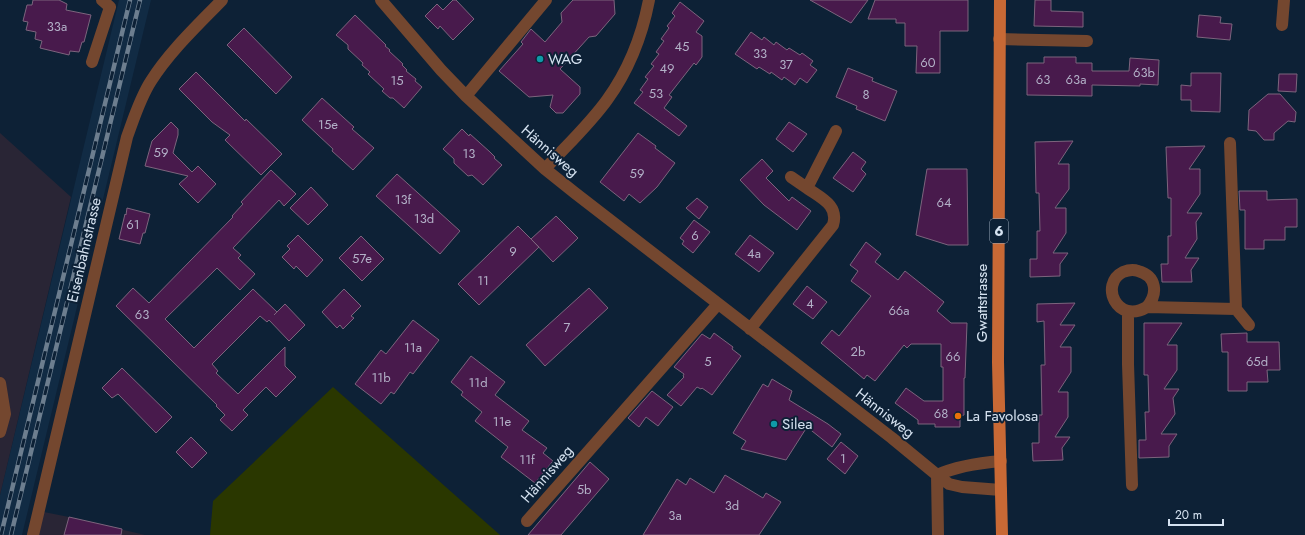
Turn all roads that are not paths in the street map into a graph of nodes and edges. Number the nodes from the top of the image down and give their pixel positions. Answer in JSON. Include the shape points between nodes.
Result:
{"nodes":[{"id":1,"x":102,"y":0,"type":"edge"},
{"id":2,"x":222,"y":0,"type":"edge"},
{"id":3,"x":381,"y":0,"type":"edge"},
{"id":4,"x":546,"y":0,"type":"edge"},
{"id":5,"x":649,"y":0,"type":"edge"},
{"id":6,"x":1000,"y":0,"type":"edge"},
{"id":7,"x":1284,"y":0,"type":"edge"},
{"id":8,"x":1282,"y":25,"type":"dead end"},
{"id":9,"x":999,"y":39,"type":"junction"},
{"id":10,"x":1087,"y":41,"type":"dead end"},
{"id":11,"x":92,"y":62,"type":"dead end"},
{"id":12,"x":466,"y":96,"type":"junction"},
{"id":13,"x":836,"y":131,"type":"dead end"},
{"id":14,"x":1230,"y":143,"type":"dead end"},
{"id":15,"x":546,"y":169,"type":"junction"},
{"id":16,"x":791,"y":177,"type":"dead end"},
{"id":17,"x":807,"y":188,"type":"junction"},
{"id":18,"x":718,"y":304,"type":"junction"},
{"id":19,"x":1147,"y":307,"type":"junction"},
{"id":20,"x":1236,"y":309,"type":"junction"},
{"id":21,"x":1128,"y":312,"type":"junction"},
{"id":22,"x":1249,"y":325,"type":"dead end"},
{"id":23,"x":750,"y":329,"type":"junction"},
{"id":24,"x":0,"y":383,"type":"edge"},
{"id":25,"x":0,"y":432,"type":"edge"},
{"id":26,"x":1001,"y":461,"type":"junction"},
{"id":27,"x":937,"y":475,"type":"junction"},
{"id":28,"x":1132,"y":485,"type":"dead end"},
{"id":29,"x":1001,"y":490,"type":"junction"},
{"id":30,"x":527,"y":521,"type":"dead end"},
{"id":31,"x":33,"y":535,"type":"edge"},
{"id":32,"x":938,"y":535,"type":"edge"},
{"id":33,"x":1002,"y":535,"type":"edge"}],
"edges":[{"from":1,"to":11,"type":"street","via":[[110,7]]},
{"from":2,"to":31,"type":"street","name":"Eisenbahnstrasse","via":[[167,59],[150,81],[136,108]]},
{"from":3,"to":12,"type":"street","name":"Hännisweg"},
{"from":4,"to":12,"type":"street"},
{"from":5,"to":15,"type":"street","via":[[633,54],[621,78],[591,120]]},
{"from":6,"to":9,"type":"main road","name":"Gwattstrasse","number":"6"},
{"from":7,"to":8,"type":"street"},
{"from":9,"to":10,"type":"street"},
{"from":9,"to":26,"type":"main road","name":"Gwattstrasse","number":"6","via":[[998,362]]},
{"from":12,"to":15,"type":"street","name":"Hännisweg"},
{"from":13,"to":17,"type":"street"},
{"from":14,"to":20,"type":"street"},
{"from":15,"to":18,"type":"street","name":"Hännisweg"},
{"from":16,"to":17,"type":"street"},
{"from":17,"to":23,"type":"street","via":[[832,207],[833,225]]},
{"from":18,"to":23,"type":"street","name":"Hännisweg"},
{"from":18,"to":30,"type":"street","name":"Hännisweg"},
{"from":19,"to":20,"type":"street"},
{"from":19,"to":21,"type":"street"},
{"from":19,"to":21,"type":"street","via":[[1154,295],[1152,281],[1142,272],[1128,270],[1116,278],[1112,291],[1116,304]]},
{"from":20,"to":22,"type":"street"},
{"from":21,"to":28,"type":"street"},
{"from":23,"to":27,"type":"street","name":"Hännisweg"},
{"from":24,"to":25,"type":"street","via":[[5,414]]},
{"from":26,"to":27,"type":"street","via":[[961,466]]},
{"from":26,"to":29,"type":"main road","name":"Gwattstrasse","number":"6"},
{"from":27,"to":29,"type":"street","name":"Hännisweg","via":[[949,484]]},
{"from":27,"to":32,"type":"street"},
{"from":29,"to":33,"type":"main road","name":"Gwattstrasse","number":"6"}]}
